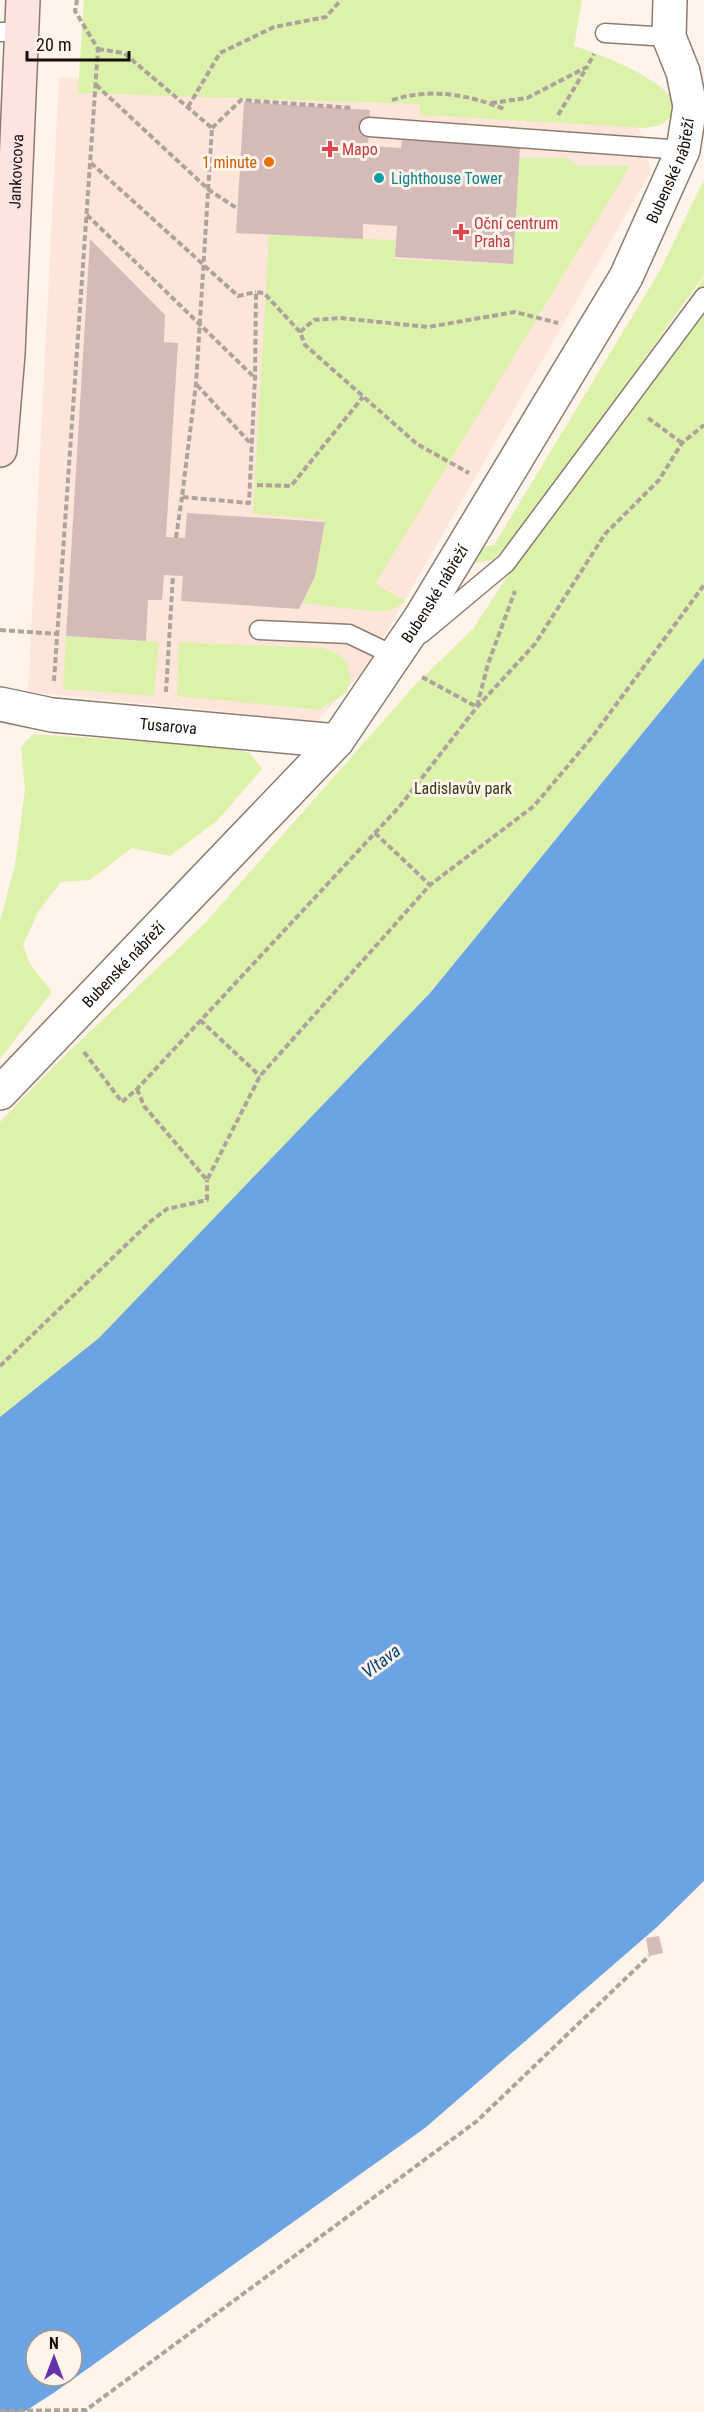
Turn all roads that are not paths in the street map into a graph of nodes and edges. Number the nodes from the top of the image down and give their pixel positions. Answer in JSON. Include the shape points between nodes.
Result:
{"nodes":[{"id":1,"x":23,"y":0,"type":"edge"},
{"id":2,"x":670,"y":0,"type":"edge"},
{"id":3,"x":11,"y":32,"type":"edge"},
{"id":4,"x":606,"y":33,"type":"road end"},
{"id":5,"x":669,"y":37,"type":"junction"},
{"id":6,"x":369,"y":128,"type":"dead end"},
{"id":7,"x":682,"y":150,"type":"junction"},
{"id":8,"x":6,"y":248,"type":"edge"},
{"id":9,"x":704,"y":297,"type":"edge"},
{"id":10,"x":0,"y":450,"type":"edge"},
{"id":11,"x":259,"y":630,"type":"dead end"},
{"id":12,"x":404,"y":664,"type":"junction"},
{"id":13,"x":0,"y":704,"type":"edge"},
{"id":14,"x":337,"y":741,"type":"junction"},
{"id":15,"x":0,"y":1093,"type":"edge"}],
"edges":[{"from":1,"to":3,"type":"street","name":"Jankovcova"},
{"from":2,"to":5,"type":"street","name":"Bubenské nábřeží"},
{"from":3,"to":8,"type":"street","name":"Jankovcova"},
{"from":4,"to":5,"type":"lane"},
{"from":5,"to":7,"type":"street","name":"Bubenské nábřeží","via":[[683,72],[690,106]]},
{"from":6,"to":7,"type":"lane"},
{"from":7,"to":12,"type":"street","name":"Bubenské nábřeží","via":[[626,277],[498,490]]},
{"from":8,"to":10,"type":"street","name":"Jankovcova","via":[[8,354]]},
{"from":9,"to":12,"type":"lane","via":[[506,563]]},
{"from":11,"to":12,"type":"lane","via":[[349,634]]},
{"from":12,"to":14,"type":"street","name":"Bubenské nábřeží"},
{"from":13,"to":14,"type":"street","name":"Tusarova","via":[[51,716]]},
{"from":14,"to":15,"type":"street","name":"Bubenské nábřeží"}]}
